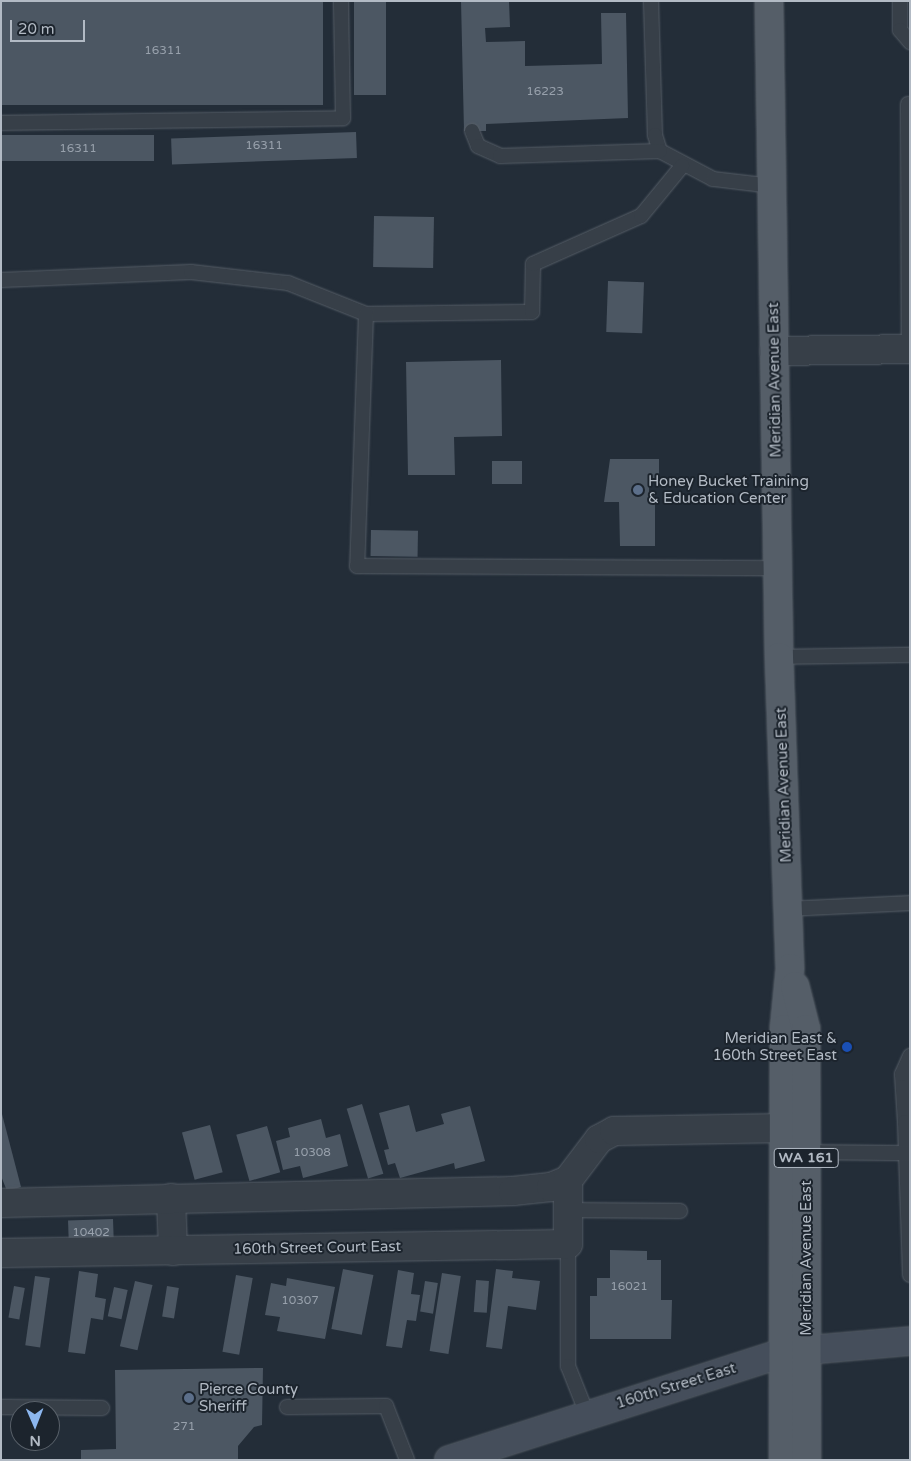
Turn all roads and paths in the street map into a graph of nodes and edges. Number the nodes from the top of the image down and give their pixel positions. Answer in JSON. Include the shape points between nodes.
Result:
{"nodes":[{"id":1,"x":341,"y":1,"type":"edge"},
{"id":2,"x":651,"y":1,"type":"edge"},
{"id":3,"x":769,"y":1,"type":"edge"},
{"id":4,"x":900,"y":1,"type":"edge"},
{"id":5,"x":910,"y":42,"type":"edge"},
{"id":6,"x":908,"y":104,"type":"dead end"},
{"id":7,"x":1,"y":123,"type":"edge"},
{"id":8,"x":472,"y":131,"type":"dead end"},
{"id":9,"x":660,"y":152,"type":"junction"},
{"id":10,"x":682,"y":166,"type":"junction"},
{"id":11,"x":772,"y":186,"type":"junction"},
{"id":12,"x":1,"y":280,"type":"edge"},
{"id":13,"x":366,"y":314,"type":"junction"},
{"id":14,"x":909,"y":349,"type":"edge"},
{"id":15,"x":774,"y":351,"type":"junction"},
{"id":16,"x":778,"y":568,"type":"junction"},
{"id":17,"x":910,"y":655,"type":"edge"},
{"id":18,"x":779,"y":657,"type":"junction"},
{"id":19,"x":910,"y":903,"type":"edge"},
{"id":20,"x":788,"y":908,"type":"junction"},
{"id":21,"x":790,"y":968,"type":"junction"},
{"id":22,"x":910,"y":1056,"type":"edge"},
{"id":23,"x":908,"y":1122,"type":"edge"},
{"id":24,"x":786,"y":1128,"type":"junction"},
{"id":25,"x":806,"y":1152,"type":"junction"},
{"id":26,"x":908,"y":1153,"type":"edge"},
{"id":27,"x":568,"y":1180,"type":"junction"},
{"id":28,"x":171,"y":1198,"type":"junction"},
{"id":29,"x":1,"y":1203,"type":"edge"},
{"id":30,"x":568,"y":1210,"type":"junction"},
{"id":31,"x":680,"y":1211,"type":"dead end"},
{"id":32,"x":908,"y":1229,"type":"edge"},
{"id":33,"x":568,"y":1244,"type":"junction"},
{"id":34,"x":173,"y":1251,"type":"junction"},
{"id":35,"x":1,"y":1253,"type":"edge"},
{"id":36,"x":910,"y":1275,"type":"edge"},
{"id":37,"x":910,"y":1341,"type":"edge"},
{"id":38,"x":796,"y":1351,"type":"junction"},
{"id":39,"x":1,"y":1407,"type":"edge"},
{"id":40,"x":287,"y":1407,"type":"dead end"},
{"id":41,"x":102,"y":1408,"type":"dead end"},
{"id":42,"x":587,"y":1414,"type":"junction"},
{"id":43,"x":406,"y":1460,"type":"edge"},
{"id":44,"x":449,"y":1460,"type":"edge"},
{"id":45,"x":783,"y":1460,"type":"edge"},
{"id":46,"x":807,"y":1460,"type":"edge"}],
"edges":[{"from":1,"to":7,"type":"lane","via":[[343,118]]},
{"from":2,"to":9,"type":"lane","via":[[655,135]]},
{"from":3,"to":11,"type":"main road","name":"Meridian Avenue East","number":"WA 161"},
{"from":4,"to":5,"type":"lane","via":[[900,30]]},
{"from":6,"to":14,"type":"lane"},
{"from":8,"to":9,"type":"lane","via":[[478,146],[500,156]]},
{"from":9,"to":10,"type":"lane"},
{"from":10,"to":11,"type":"lane","via":[[713,179]]},
{"from":10,"to":13,"type":"lane","via":[[641,216],[533,264],[532,312]]},
{"from":11,"to":15,"type":"main road","name":"Meridian Avenue East","number":"WA 161"},
{"from":12,"to":13,"type":"lane","via":[[191,272],[288,283]]},
{"from":13,"to":16,"type":"lane","via":[[357,566]]},
{"from":14,"to":15,"type":"street"},
{"from":15,"to":16,"type":"main road","name":"Meridian Avenue East","number":"WA 161"},
{"from":16,"to":18,"type":"main road","name":"Meridian Avenue East","number":"WA 161"},
{"from":17,"to":18,"type":"lane"},
{"from":18,"to":20,"type":"main road","name":"Meridian Avenue East","number":"WA 161"},
{"from":19,"to":20,"type":"lane"},
{"from":20,"to":21,"type":"main road","name":"Meridian Avenue East","number":"WA 161"},
{"from":21,"to":24,"type":"main road","name":"Meridian Avenue East","number":"WA 161","via":[[784,1029]]},
{"from":21,"to":25,"type":"main road","name":"Meridian Avenue East","number":"WA 161","via":[[806,1029]]},
{"from":22,"to":23,"type":"lane","via":[[902,1074]]},
{"from":23,"to":26,"type":"lane"},
{"from":24,"to":27,"type":"street","via":[[614,1132],[599,1139]]},
{"from":24,"to":38,"type":"main road","name":"Meridian Avenue East","number":"WA 161"},
{"from":25,"to":26,"type":"lane"},
{"from":25,"to":38,"type":"main road","name":"Meridian Avenue East","number":"WA 161"},
{"from":26,"to":32,"type":"lane"},
{"from":27,"to":28,"type":"street","via":[[551,1187],[513,1191]]},
{"from":27,"to":30,"type":"street"},
{"from":28,"to":29,"type":"street"},
{"from":28,"to":34,"type":"street"},
{"from":30,"to":31,"type":"lane"},
{"from":30,"to":33,"type":"street"},
{"from":32,"to":36,"type":"lane"},
{"from":33,"to":34,"type":"street","name":"160th Street Court East"},
{"from":33,"to":42,"type":"lane","via":[[568,1366]]},
{"from":34,"to":35,"type":"street","name":"160th Street Court East"},
{"from":37,"to":38,"type":"street","name":"160th Street East"},
{"from":38,"to":42,"type":"street","name":"160th Street East"},
{"from":38,"to":45,"type":"main road","name":"Meridian Avenue East","number":"WA 161"},
{"from":38,"to":46,"type":"main road","name":"Meridian Avenue East","number":"WA 161"},
{"from":39,"to":41,"type":"lane"},
{"from":40,"to":43,"type":"lane","via":[[386,1406]]},
{"from":42,"to":44,"type":"street","name":"160th Street East"}]}
